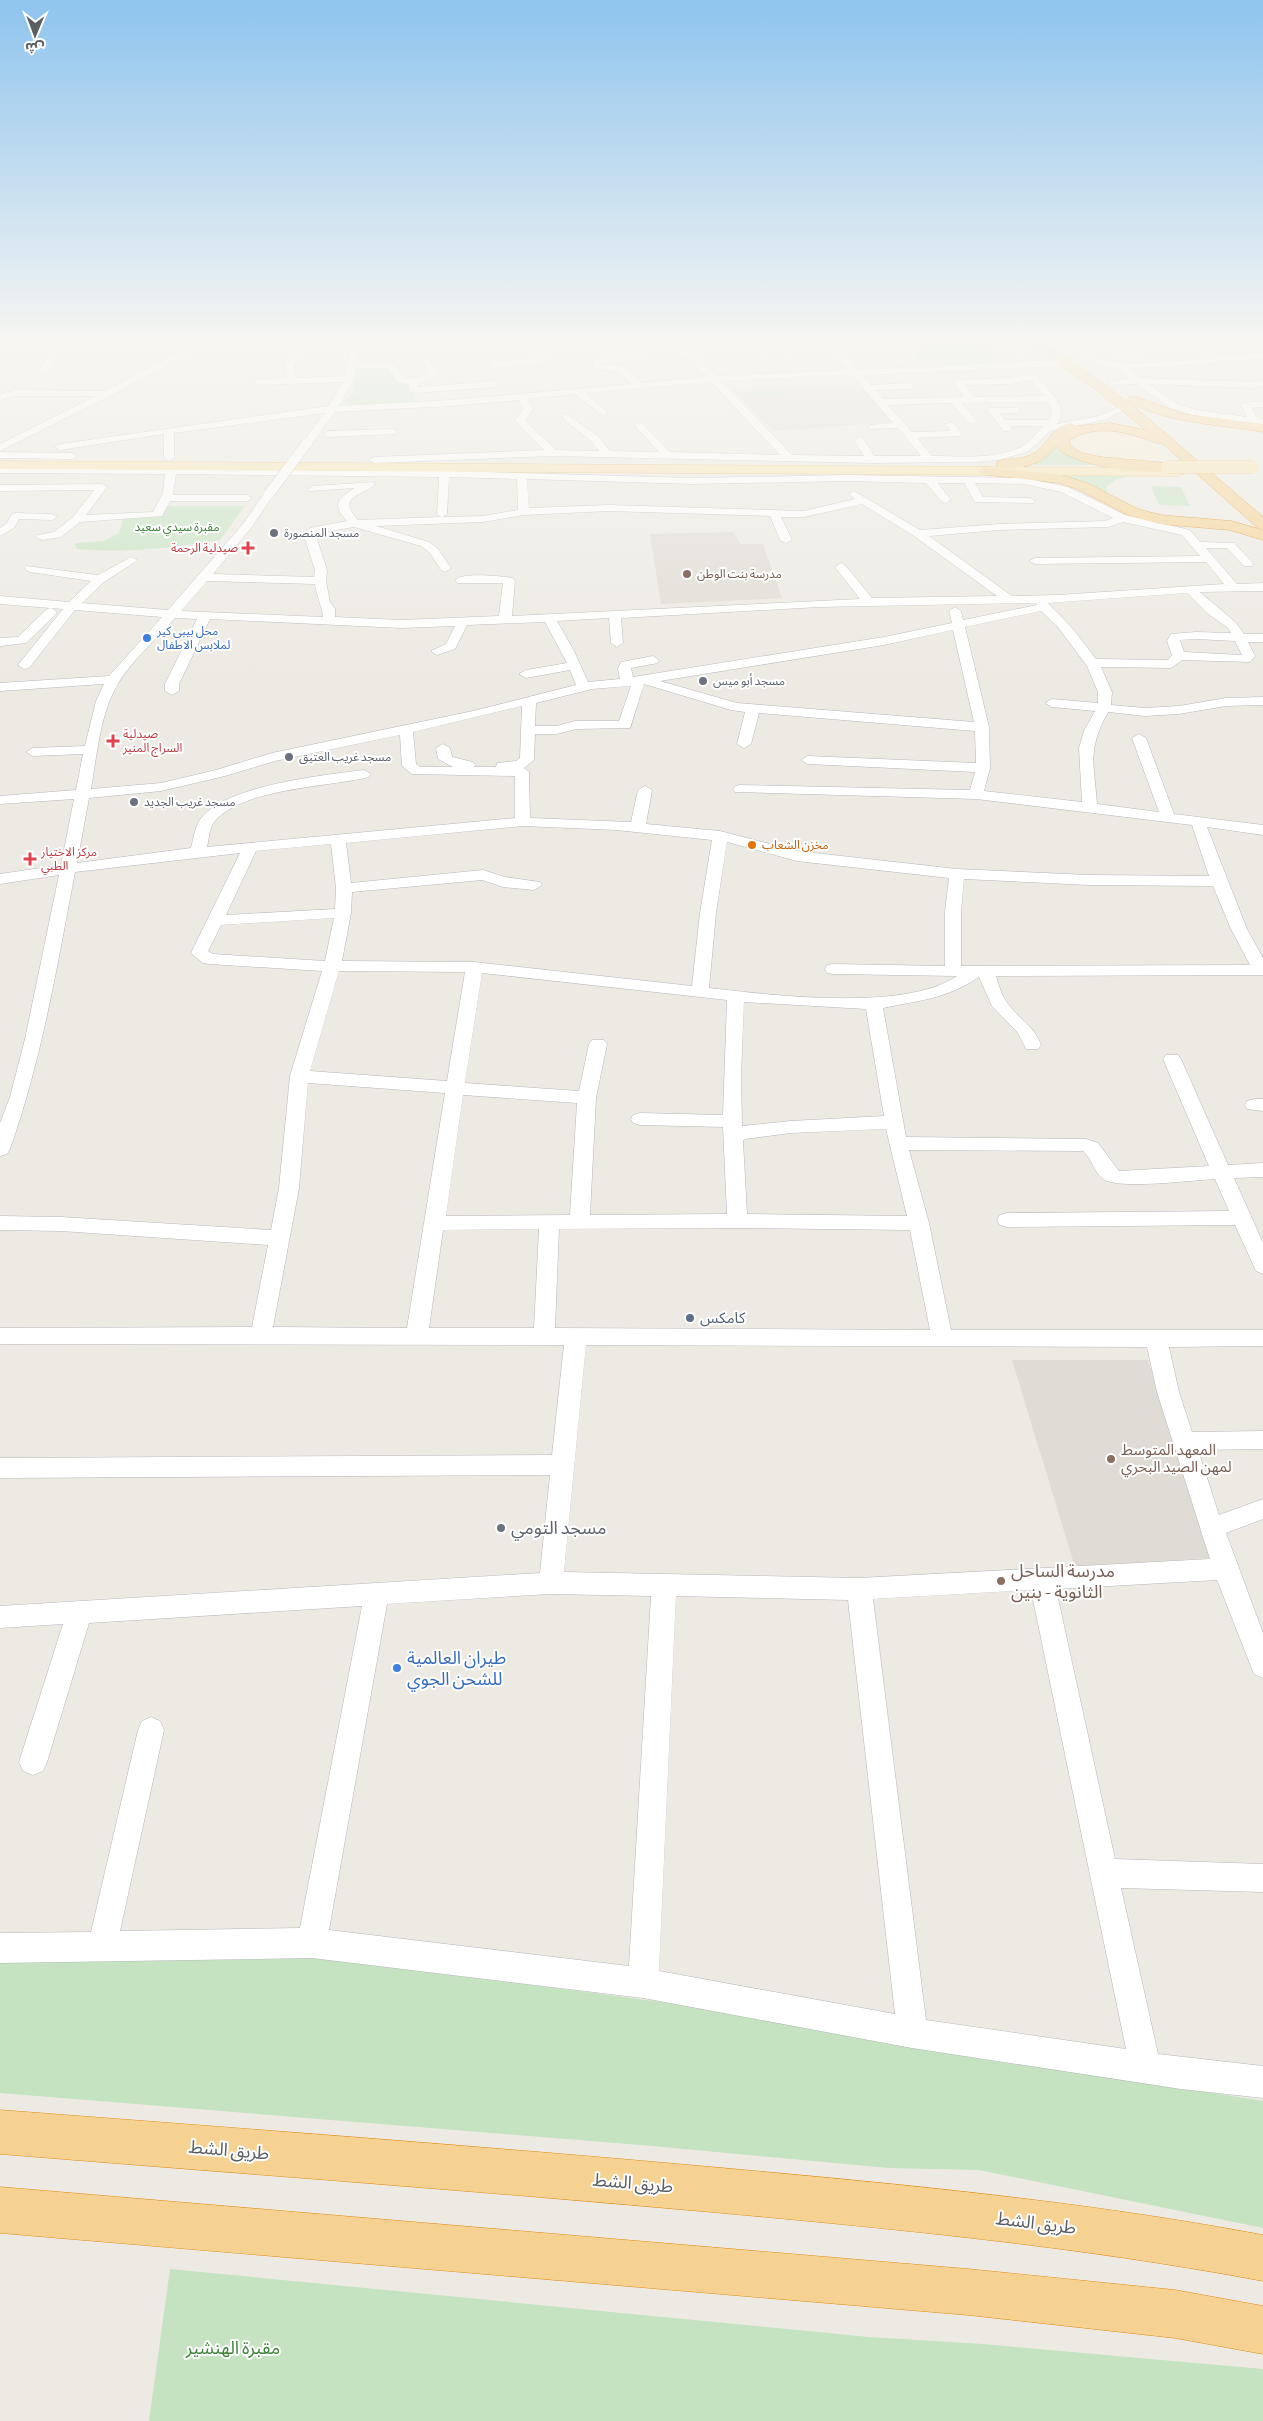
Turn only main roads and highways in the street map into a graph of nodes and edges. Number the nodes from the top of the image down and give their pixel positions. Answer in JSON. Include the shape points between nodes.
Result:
{"nodes":[{"id":1,"x":596,"y":457,"type":"edge"},
{"id":2,"x":669,"y":457,"type":"edge"},
{"id":3,"x":1037,"y":457,"type":"edge"},
{"id":4,"x":1082,"y":457,"type":"edge"},
{"id":5,"x":1197,"y":457,"type":"edge"},
{"id":6,"x":1200,"y":457,"type":"edge"},
{"id":7,"x":0,"y":459,"type":"edge"},
{"id":8,"x":0,"y":465,"type":"edge"},
{"id":9,"x":540,"y":466,"type":"junction"},
{"id":10,"x":730,"y":467,"type":"junction"},
{"id":11,"x":1260,"y":468,"type":"edge"},
{"id":12,"x":983,"y":469,"type":"junction"},
{"id":13,"x":1173,"y":469,"type":"junction"},
{"id":14,"x":628,"y":480,"type":"road end"},
{"id":15,"x":693,"y":481,"type":"road end"},
{"id":16,"x":1228,"y":485,"type":"junction"},
{"id":17,"x":1253,"y":497,"type":"dead end"},
{"id":18,"x":1263,"y":510,"type":"edge"},
{"id":19,"x":1263,"y":525,"type":"edge"},
{"id":20,"x":1263,"y":535,"type":"edge"},
{"id":21,"x":0,"y":2132,"type":"edge"},
{"id":22,"x":0,"y":2210,"type":"edge"},
{"id":23,"x":1263,"y":2258,"type":"edge"},
{"id":24,"x":1263,"y":2330,"type":"edge"}],
"edges":[{"from":1,"to":9,"type":"main road","via":[[591,461]]},
{"from":2,"to":10,"type":"main road","via":[[679,463]]},
{"from":3,"to":12,"type":"highway"},
{"from":4,"to":13,"type":"highway"},
{"from":5,"to":16,"type":"highway","via":[[1208,477]]},
{"from":6,"to":16,"type":"highway"},
{"from":7,"to":9,"type":"main road"},
{"from":8,"to":9,"type":"main road"},
{"from":9,"to":10,"type":"main road"},
{"from":9,"to":14,"type":"main road","via":[[620,471],[628,475]]},
{"from":10,"to":12,"type":"main road"},
{"from":10,"to":15,"type":"main road","via":[[696,473],[692,475]]},
{"from":11,"to":13,"type":"main road"},
{"from":12,"to":13,"type":"main road"},
{"from":12,"to":20,"type":"highway","via":[[1061,479],[1133,512],[1159,519],[1231,526]]},
{"from":13,"to":16,"type":"highway","via":[[1116,483],[1111,491],[1118,501],[1135,509],[1186,517],[1220,511],[1226,501]]},
{"from":16,"to":17,"type":"highway"},
{"from":16,"to":18,"type":"highway"},
{"from":16,"to":19,"type":"highway"},
{"from":21,"to":23,"type":"highway","name":"طريق الشط","via":[[530,2173],[937,2211],[1184,2242]]},
{"from":22,"to":24,"type":"highway","via":[[968,2292],[1176,2314]]}]}
